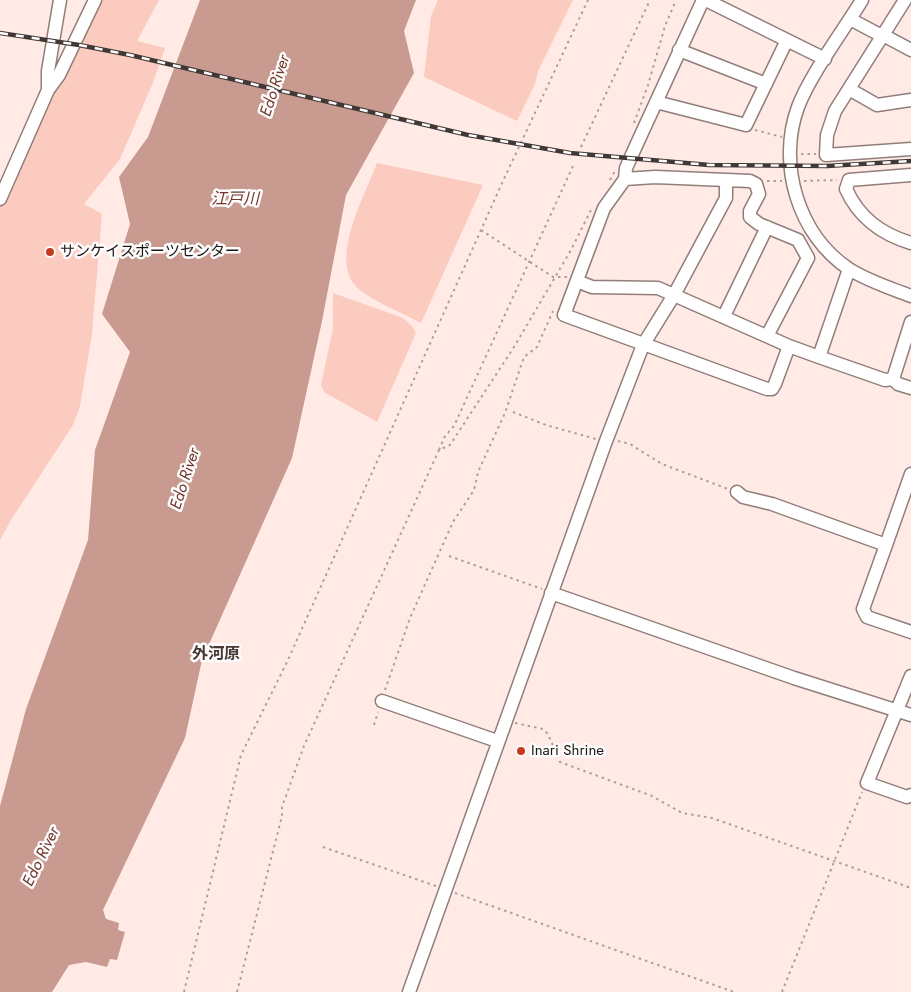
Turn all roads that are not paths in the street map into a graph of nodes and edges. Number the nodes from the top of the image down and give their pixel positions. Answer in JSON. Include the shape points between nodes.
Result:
{"nodes":[{"id":1,"x":60,"y":0,"type":"edge"},
{"id":2,"x":95,"y":0,"type":"edge"},
{"id":3,"x":704,"y":0,"type":"edge"},
{"id":4,"x":862,"y":0,"type":"edge"},
{"id":5,"x":905,"y":0,"type":"edge"},
{"id":6,"x":850,"y":19,"type":"junction"},
{"id":7,"x":883,"y":36,"type":"junction"},
{"id":8,"x":787,"y":40,"type":"junction"},
{"id":9,"x":679,"y":50,"type":"junction"},
{"id":10,"x":911,"y":50,"type":"edge"},
{"id":11,"x":825,"y":59,"type":"junction"},
{"id":12,"x":766,"y":84,"type":"junction"},
{"id":13,"x":849,"y":89,"type":"junction"},
{"id":14,"x":48,"y":90,"type":"junction"},
{"id":15,"x":911,"y":100,"type":"edge"},
{"id":16,"x":656,"y":102,"type":"junction"},
{"id":17,"x":911,"y":149,"type":"edge"},
{"id":18,"x":620,"y":174,"type":"junction"},
{"id":19,"x":911,"y":175,"type":"edge"},
{"id":20,"x":726,"y":181,"type":"junction"},
{"id":21,"x":0,"y":199,"type":"edge"},
{"id":22,"x":767,"y":227,"type":"junction"},
{"id":23,"x":911,"y":244,"type":"edge"},
{"id":24,"x":850,"y":269,"type":"junction"},
{"id":25,"x":570,"y":278,"type":"junction"},
{"id":26,"x":674,"y":295,"type":"junction"},
{"id":27,"x":911,"y":296,"type":"edge"},
{"id":28,"x":724,"y":316,"type":"junction"},
{"id":29,"x":910,"y":329,"type":"edge"},
{"id":30,"x":767,"y":336,"type":"junction"},
{"id":31,"x":643,"y":345,"type":"junction"},
{"id":32,"x":789,"y":346,"type":"junction"},
{"id":33,"x":819,"y":357,"type":"junction"},
{"id":34,"x":893,"y":379,"type":"junction"},
{"id":35,"x":911,"y":388,"type":"edge"},
{"id":36,"x":911,"y":474,"type":"edge"},
{"id":37,"x":737,"y":492,"type":"road end"},
{"id":38,"x":886,"y":545,"type":"junction"},
{"id":39,"x":555,"y":594,"type":"junction"},
{"id":40,"x":911,"y":632,"type":"edge"},
{"id":41,"x":911,"y":676,"type":"edge"},
{"id":42,"x":382,"y":701,"type":"road end"},
{"id":43,"x":897,"y":710,"type":"junction"},
{"id":44,"x":911,"y":715,"type":"edge"},
{"id":45,"x":497,"y":741,"type":"junction"},
{"id":46,"x":911,"y":795,"type":"edge"},
{"id":47,"x":409,"y":992,"type":"edge"}],
"edges":[{"from":1,"to":14,"type":"street","via":[[48,71]]},
{"from":2,"to":14,"type":"street","via":[[59,75]]},
{"from":3,"to":8,"type":"street"},
{"from":3,"to":9,"type":"street"},
{"from":4,"to":6,"type":"street"},
{"from":5,"to":7,"type":"street"},
{"from":6,"to":7,"type":"street"},
{"from":6,"to":11,"type":"street"},
{"from":7,"to":10,"type":"street"},
{"from":7,"to":13,"type":"street"},
{"from":8,"to":11,"type":"street"},
{"from":8,"to":12,"type":"street"},
{"from":9,"to":12,"type":"street"},
{"from":9,"to":16,"type":"street"},
{"from":11,"to":24,"type":"street","via":[[798,107],[792,130],[790,164],[796,196],[811,230],[829,252]]},
{"from":12,"to":16,"type":"street","via":[[746,125]]},
{"from":13,"to":15,"type":"street","via":[[877,105]]},
{"from":13,"to":17,"type":"street","via":[[832,118],[826,155]]},
{"from":14,"to":21,"type":"street"},
{"from":16,"to":18,"type":"street","via":[[626,168]]},
{"from":18,"to":20,"type":"street"},
{"from":18,"to":25,"type":"street"},
{"from":19,"to":23,"type":"street","via":[[849,180],[846,183],[850,199],[866,219],[887,234]]},
{"from":20,"to":22,"type":"street","via":[[756,184],[759,194],[750,218]]},
{"from":20,"to":26,"type":"street","via":[[726,198]]},
{"from":22,"to":28,"type":"street"},
{"from":22,"to":30,"type":"street","via":[[798,240],[808,258]]},
{"from":24,"to":27,"type":"street"},
{"from":24,"to":33,"type":"street"},
{"from":25,"to":26,"type":"street","via":[[592,287],[658,288]]},
{"from":25,"to":31,"type":"street","via":[[564,315]]},
{"from":26,"to":28,"type":"street"},
{"from":26,"to":31,"type":"street"},
{"from":28,"to":30,"type":"street"},
{"from":29,"to":34,"type":"street"},
{"from":30,"to":32,"type":"street"},
{"from":31,"to":32,"type":"street","via":[[772,389]]},
{"from":31,"to":39,"type":"street","via":[[606,441]]},
{"from":32,"to":33,"type":"street"},
{"from":33,"to":34,"type":"street","via":[[885,380]]},
{"from":34,"to":35,"type":"street"},
{"from":36,"to":38,"type":"street"},
{"from":37,"to":38,"type":"street","via":[[743,497],[772,504]]},
{"from":38,"to":40,"type":"street","via":[[863,609],[867,617]]},
{"from":39,"to":43,"type":"street","via":[[794,678]]},
{"from":39,"to":45,"type":"street"},
{"from":41,"to":43,"type":"street"},
{"from":42,"to":45,"type":"street"},
{"from":43,"to":44,"type":"street"},
{"from":43,"to":46,"type":"street","via":[[867,783],[907,797]]},
{"from":45,"to":47,"type":"street"}]}
